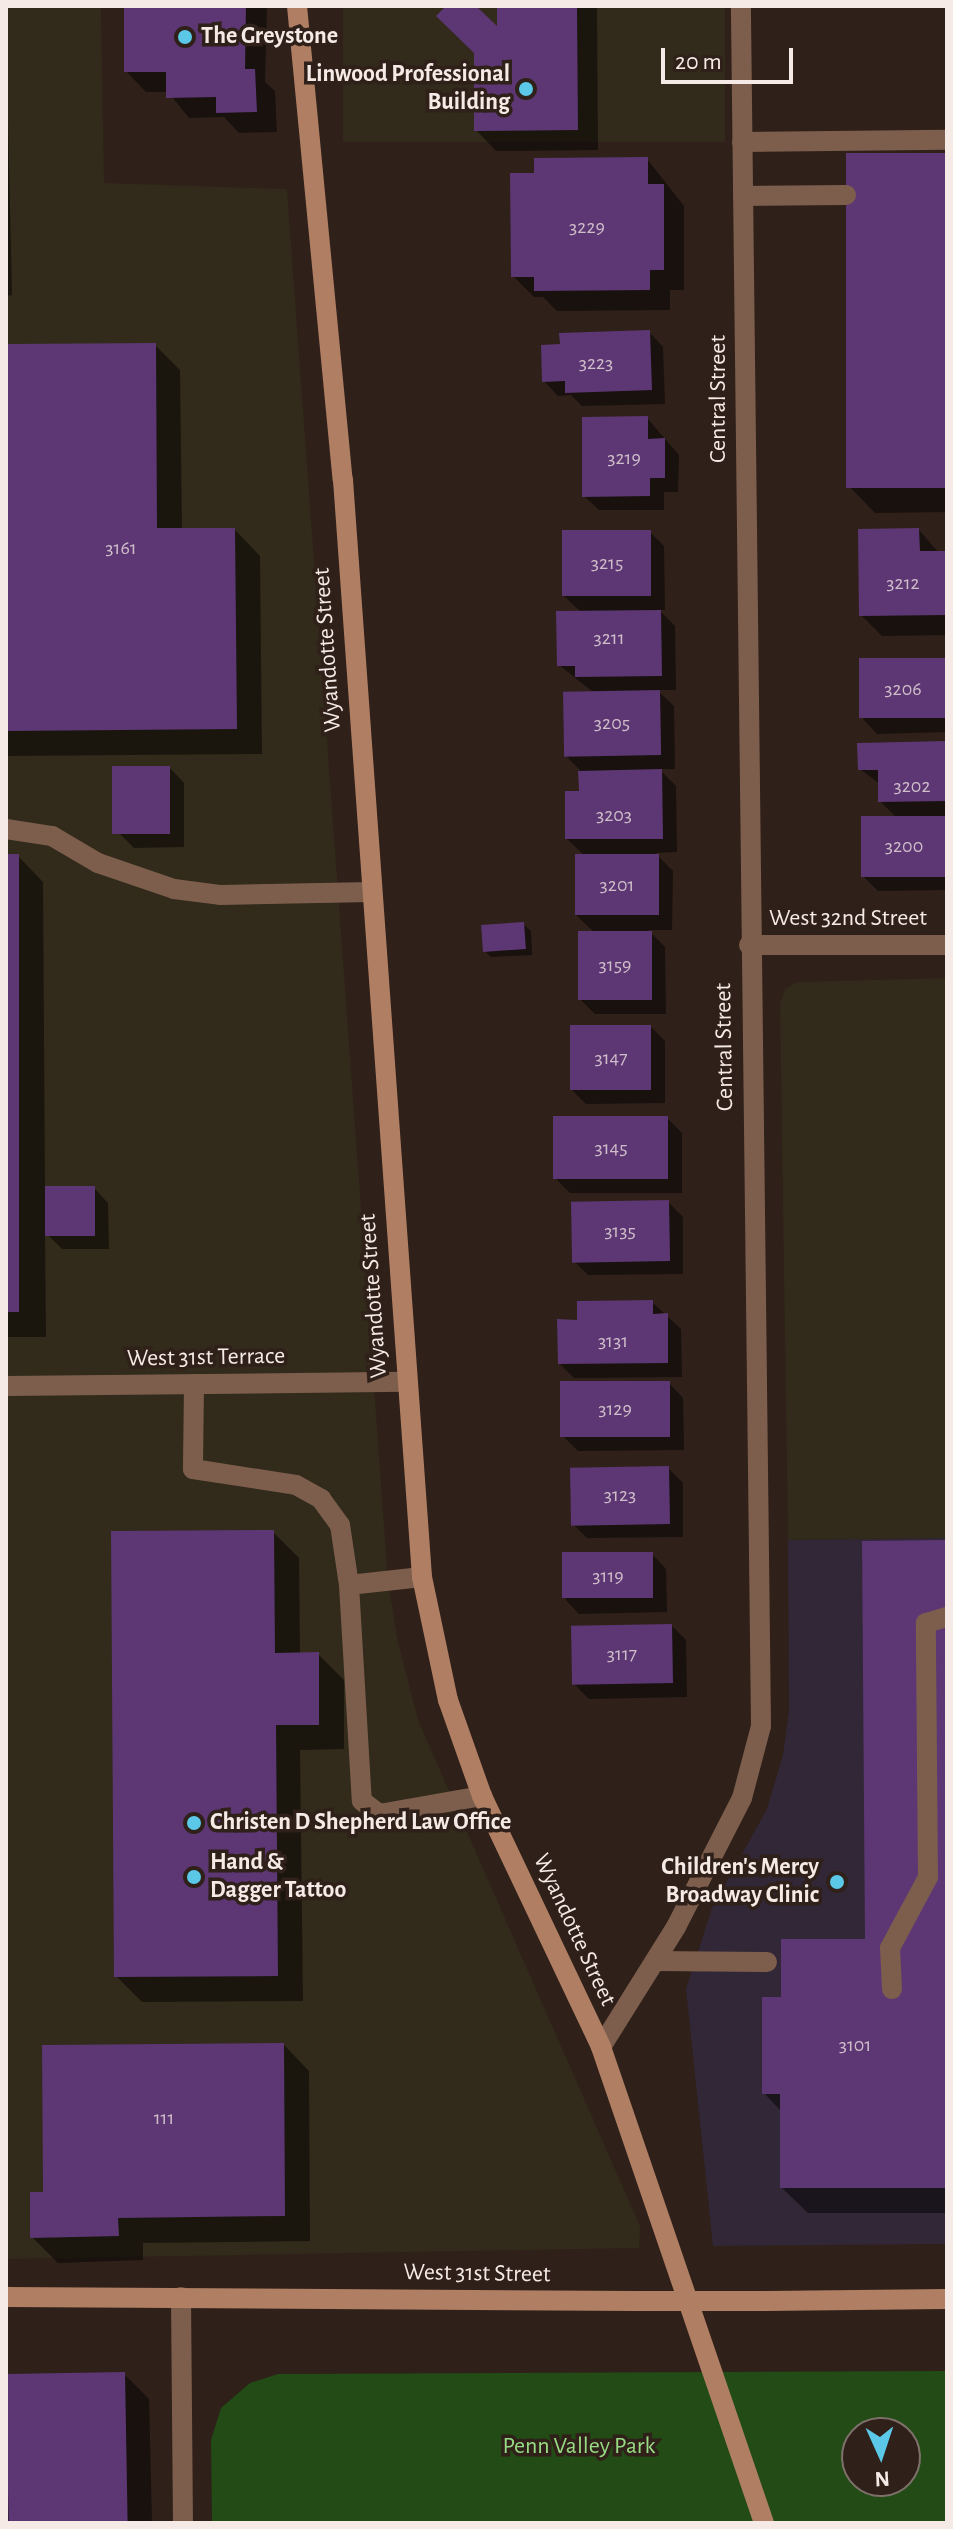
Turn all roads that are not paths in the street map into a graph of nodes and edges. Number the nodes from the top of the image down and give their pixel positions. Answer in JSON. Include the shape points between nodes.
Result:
{"nodes":[{"id":1,"x":297,"y":6,"type":"edge"},
{"id":2,"x":741,"y":6,"type":"edge"},
{"id":3,"x":947,"y":140,"type":"edge"},
{"id":4,"x":742,"y":142,"type":"junction"},
{"id":5,"x":846,"y":195,"type":"dead end"},
{"id":6,"x":743,"y":196,"type":"junction"},
{"id":7,"x":6,"y":829,"type":"edge"},
{"id":8,"x":372,"y":892,"type":"junction"},
{"id":9,"x":749,"y":945,"type":"junction"},
{"id":10,"x":947,"y":945,"type":"edge"},
{"id":11,"x":406,"y":1382,"type":"junction"},
{"id":12,"x":194,"y":1384,"type":"junction"},
{"id":13,"x":6,"y":1386,"type":"edge"},
{"id":14,"x":422,"y":1577,"type":"junction"},
{"id":15,"x":349,"y":1585,"type":"junction"},
{"id":16,"x":947,"y":1617,"type":"edge"},
{"id":17,"x":482,"y":1796,"type":"junction"},
{"id":18,"x":655,"y":1961,"type":"junction"},
{"id":19,"x":767,"y":1962,"type":"dead end"},
{"id":20,"x":892,"y":1989,"type":"dead end"},
{"id":21,"x":601,"y":2047,"type":"junction"},
{"id":22,"x":6,"y":2297,"type":"edge"},
{"id":23,"x":181,"y":2297,"type":"junction"},
{"id":24,"x":947,"y":2299,"type":"edge"},
{"id":25,"x":183,"y":2523,"type":"edge"},
{"id":26,"x":764,"y":2523,"type":"edge"}],
"edges":[{"from":1,"to":8,"type":"street","name":"Wyandotte Street","via":[[343,480]]},
{"from":2,"to":4,"type":"street","name":"Central Street"},
{"from":3,"to":4,"type":"street"},
{"from":4,"to":6,"type":"street","name":"Central Street"},
{"from":5,"to":6,"type":"street"},
{"from":6,"to":9,"type":"street","name":"Central Street"},
{"from":7,"to":8,"type":"street","via":[[52,836],[98,863],[174,889],[220,895]]},
{"from":8,"to":11,"type":"street","name":"Wyandotte Street"},
{"from":9,"to":10,"type":"street","name":"West 32nd Street"},
{"from":9,"to":18,"type":"street","name":"Central Street","via":[[761,1726],[742,1798]]},
{"from":11,"to":12,"type":"street","name":"West 31st Terrace"},
{"from":11,"to":14,"type":"street","name":"Wyandotte Street"},
{"from":12,"to":13,"type":"street","name":"West 31st Terrace"},
{"from":12,"to":15,"type":"street","via":[[193,1469],[296,1485],[321,1499],[340,1525]]},
{"from":14,"to":15,"type":"street"},
{"from":14,"to":17,"type":"street","name":"Wyandotte Street","via":[[448,1700]]},
{"from":15,"to":17,"type":"street","via":[[362,1801],[379,1814]]},
{"from":16,"to":20,"type":"street","via":[[926,1623],[928,1877],[890,1948]]},
{"from":17,"to":21,"type":"street","name":"Wyandotte Street"},
{"from":18,"to":19,"type":"street"},
{"from":18,"to":21,"type":"street","name":"Central Street"},
{"from":21,"to":26,"type":"street","name":"Wyandotte Street"},
{"from":22,"to":23,"type":"street","name":"West 31st Street"},
{"from":23,"to":24,"type":"street","name":"West 31st Street","bridge":true},
{"from":23,"to":25,"type":"street"}]}
